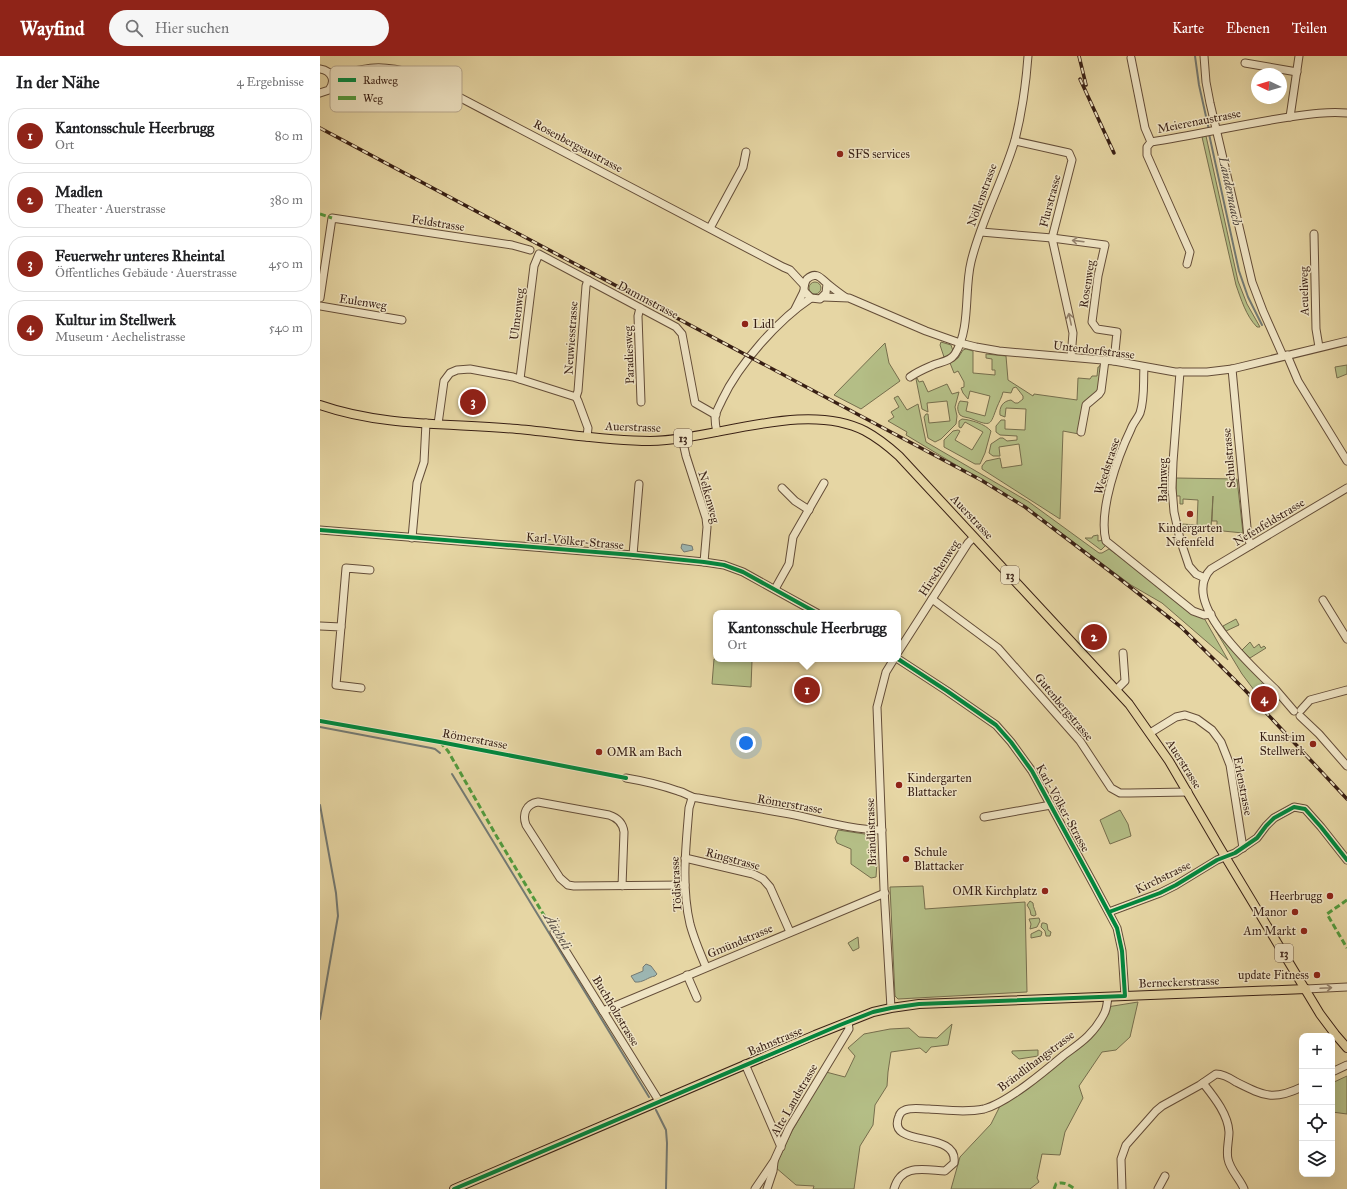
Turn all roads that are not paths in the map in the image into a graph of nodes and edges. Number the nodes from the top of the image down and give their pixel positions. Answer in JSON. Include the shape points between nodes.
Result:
{"nodes":[{"id":1,"x":1028,"y":56,"type":"edge"},
{"id":2,"x":1204,"y":56,"type":"edge"},
{"id":3,"x":1300,"y":56,"type":"edge"},
{"id":4,"x":1131,"y":58,"type":"dead end"},
{"id":5,"x":320,"y":62,"type":"edge"},
{"id":6,"x":1245,"y":63,"type":"dead end"},
{"id":7,"x":325,"y":71,"type":"edge"},
{"id":8,"x":1297,"y":72,"type":"junction"},
{"id":9,"x":330,"y":87,"type":"edge"},
{"id":10,"x":320,"y":93,"type":"edge"},
{"id":11,"x":462,"y":99,"type":"edge"},
{"id":12,"x":1347,"y":112,"type":"edge"},
{"id":13,"x":1290,"y":117,"type":"junction"},
{"id":14,"x":1214,"y":129,"type":"junction"},
{"id":15,"x":1015,"y":141,"type":"junction"},
{"id":16,"x":1151,"y":142,"type":"junction"},
{"id":17,"x":746,"y":152,"type":"dead end"},
{"id":18,"x":710,"y":228,"type":"junction"},
{"id":19,"x":981,"y":232,"type":"junction"},
{"id":20,"x":1314,"y":234,"type":"dead end"},
{"id":21,"x":1052,"y":238,"type":"junction"},
{"id":22,"x":530,"y":250,"type":"dead end"},
{"id":23,"x":539,"y":254,"type":"joint"},
{"id":24,"x":1187,"y":264,"type":"dead end"},
{"id":25,"x":790,"y":270,"type":"junction"},
{"id":26,"x":812,"y":277,"type":"junction"},
{"id":27,"x":588,"y":280,"type":"junction"},
{"id":28,"x":827,"y":284,"type":"junction"},
{"id":29,"x":804,"y":288,"type":"junction"},
{"id":30,"x":823,"y":297,"type":"junction"},
{"id":31,"x":845,"y":297,"type":"junction"},
{"id":32,"x":320,"y":298,"type":"edge"},
{"id":33,"x":811,"y":298,"type":"junction"},
{"id":34,"x":320,"y":306,"type":"edge"},
{"id":35,"x":640,"y":308,"type":"junction"},
{"id":36,"x":795,"y":309,"type":"junction"},
{"id":37,"x":402,"y":320,"type":"dead end"},
{"id":38,"x":1347,"y":341,"type":"edge"},
{"id":39,"x":960,"y":343,"type":"junction"},
{"id":40,"x":1319,"y":347,"type":"junction"},
{"id":41,"x":1285,"y":355,"type":"junction"},
{"id":42,"x":1071,"y":357,"type":"junction"},
{"id":43,"x":1105,"y":360,"type":"junction"},
{"id":44,"x":1114,"y":361,"type":"junction"},
{"id":45,"x":1144,"y":367,"type":"junction"},
{"id":46,"x":1232,"y":369,"type":"junction"},
{"id":47,"x":1180,"y":372,"type":"junction"},
{"id":48,"x":910,"y":377,"type":"dead end"},
{"id":49,"x":520,"y":379,"type":"junction"},
{"id":50,"x":576,"y":398,"type":"junction"},
{"id":51,"x":642,"y":402,"type":"dead end"},
{"id":52,"x":320,"y":405,"type":"edge"},
{"id":53,"x":716,"y":415,"type":"junction"},
{"id":54,"x":426,"y":423,"type":"junction"},
{"id":55,"x":438,"y":424,"type":"junction"},
{"id":56,"x":717,"y":432,"type":"junction"},
{"id":57,"x":1080,"y":432,"type":"dead end"},
{"id":58,"x":588,"y":437,"type":"junction"},
{"id":59,"x":682,"y":438,"type":"junction"},
{"id":60,"x":1347,"y":461,"type":"edge"},
{"id":61,"x":824,"y":483,"type":"dead end"},
{"id":62,"x":639,"y":484,"type":"dead end"},
{"id":63,"x":782,"y":488,"type":"dead end"},
{"id":64,"x":1347,"y":488,"type":"edge"},
{"id":65,"x":809,"y":510,"type":"junction"},
{"id":66,"x":320,"y":530,"type":"edge"},
{"id":67,"x":974,"y":537,"type":"junction"},
{"id":68,"x":412,"y":538,"type":"junction"},
{"id":69,"x":1250,"y":545,"type":"junction"},
{"id":70,"x":633,"y":555,"type":"junction"},
{"id":71,"x":704,"y":562,"type":"junction"},
{"id":72,"x":370,"y":570,"type":"dead end"},
{"id":73,"x":1205,"y":578,"type":"junction"},
{"id":74,"x":775,"y":589,"type":"junction"},
{"id":75,"x":932,"y":599,"type":"junction"},
{"id":76,"x":1323,"y":600,"type":"dead end"},
{"id":77,"x":812,"y":610,"type":"edge"},
{"id":78,"x":1211,"y":614,"type":"junction"},
{"id":79,"x":320,"y":626,"type":"edge"},
{"id":80,"x":341,"y":627,"type":"junction"},
{"id":81,"x":1347,"y":639,"type":"edge"},
{"id":82,"x":901,"y":647,"type":"edge"},
{"id":83,"x":1123,"y":653,"type":"dead end"},
{"id":84,"x":901,"y":661,"type":"edge"},
{"id":85,"x":892,"y":662,"type":"edge"},
{"id":86,"x":361,"y":688,"type":"dead end"},
{"id":87,"x":1117,"y":689,"type":"junction"},
{"id":88,"x":1347,"y":690,"type":"edge"},
{"id":89,"x":1298,"y":712,"type":"junction"},
{"id":90,"x":1150,"y":733,"type":"junction"},
{"id":91,"x":1347,"y":766,"type":"edge"},
{"id":92,"x":626,"y":778,"type":"dead end"},
{"id":93,"x":1188,"y":792,"type":"junction"},
{"id":94,"x":692,"y":798,"type":"junction"},
{"id":95,"x":1050,"y":805,"type":"junction"},
{"id":96,"x":984,"y":817,"type":"dead end"},
{"id":97,"x":882,"y":830,"type":"junction"},
{"id":98,"x":1243,"y":848,"type":"junction"},
{"id":99,"x":1225,"y":856,"type":"junction"},
{"id":100,"x":685,"y":858,"type":"junction"},
{"id":101,"x":1347,"y":860,"type":"edge"},
{"id":102,"x":685,"y":885,"type":"junction"},
{"id":103,"x":622,"y":886,"type":"junction"},
{"id":104,"x":885,"y":893,"type":"junction"},
{"id":105,"x":1109,"y":912,"type":"junction"},
{"id":106,"x":554,"y":932,"type":"dead end"},
{"id":107,"x":790,"y":932,"type":"junction"},
{"id":108,"x":706,"y":967,"type":"junction"},
{"id":109,"x":687,"y":976,"type":"junction"},
{"id":110,"x":1347,"y":987,"type":"edge"},
{"id":111,"x":1306,"y":989,"type":"junction"},
{"id":112,"x":1125,"y":996,"type":"junction"},
{"id":113,"x":1108,"y":997,"type":"junction"},
{"id":114,"x":697,"y":998,"type":"dead end"},
{"id":115,"x":891,"y":1008,"type":"junction"},
{"id":116,"x":603,"y":1011,"type":"junction"},
{"id":117,"x":848,"y":1022,"type":"junction"},
{"id":118,"x":1347,"y":1048,"type":"edge"},
{"id":119,"x":746,"y":1064,"type":"junction"},
{"id":120,"x":1347,"y":1065,"type":"edge"},
{"id":121,"x":1335,"y":1071,"type":"edge"},
{"id":122,"x":1203,"y":1083,"type":"junction"},
{"id":123,"x":1299,"y":1088,"type":"edge"},
{"id":124,"x":659,"y":1101,"type":"junction"},
{"id":125,"x":781,"y":1147,"type":"junction"},
{"id":126,"x":774,"y":1161,"type":"junction"},
{"id":127,"x":1165,"y":1176,"type":"dead end"},
{"id":128,"x":454,"y":1189,"type":"edge"},
{"id":129,"x":755,"y":1189,"type":"edge"},
{"id":130,"x":768,"y":1189,"type":"edge"},
{"id":131,"x":894,"y":1189,"type":"edge"},
{"id":132,"x":1122,"y":1189,"type":"edge"},
{"id":133,"x":1158,"y":1189,"type":"edge"},
{"id":134,"x":1244,"y":1189,"type":"edge"}],
"edges":[{"from":1,"to":15,"type":"street","name":"Nöllenstrasse"},
{"from":2,"to":14,"type":"street"},
{"from":3,"to":8,"type":"street"},
{"from":4,"to":16,"type":"street","via":[[1145,128]]},
{"from":5,"to":7,"type":"street"},
{"from":6,"to":8,"type":"street"},
{"from":8,"to":13,"type":"street"},
{"from":9,"to":10,"type":"street","name":"Rosenbergsaustrasse"},
{"from":11,"to":18,"type":"street","name":"Rosenbergsaustrasse"},
{"from":12,"to":13,"type":"street","name":"Meierenaustrasse"},
{"from":13,"to":14,"type":"street","name":"Meierenaustrasse"},
{"from":14,"to":16,"type":"street","name":"Meierenaustrasse"},
{"from":14,"to":41,"type":"street","via":[[1252,282]]},
{"from":15,"to":19,"type":"street","name":"Nöllenstrasse"},
{"from":15,"to":21,"type":"street","name":"Flurstrasse","via":[[1069,153],[1072,160]]},
{"from":16,"to":24,"type":"street","via":[[1147,147],[1147,155],[1190,252]]},
{"from":17,"to":18,"type":"street","via":[[743,167]]},
{"from":18,"to":25,"type":"street","name":"Rosenbergsaustrasse"},
{"from":19,"to":21,"type":"street"},
{"from":19,"to":39,"type":"street","name":"Nöllenstrasse","via":[[970,264],[967,308]]},
{"from":20,"to":40,"type":"street","name":"Aeueliweg","via":[[1316,329]]},
{"from":42,"to":21,"type":"street","name":"Flurstrasse","one_way":true,"via":[[1072,333]]},
{"from":44,"to":21,"type":"street","name":"Rosenweg","one_way":true,"via":[[1117,332],[1097,329],[1092,322],[1105,244]]},
{"from":22,"to":32,"type":"street","name":"Feldstrasse","via":[[512,245],[332,218]]},
{"from":23,"to":27,"type":"street","name":"Dammstrasse"},
{"from":23,"to":49,"type":"street","name":"Ulmenweg","via":[[534,266]]},
{"from":25,"to":26,"type":"street","name":"Rosenbergsaustrasse"},
{"from":25,"to":29,"type":"street","name":"Rosenbergsaustrasse"},
{"from":26,"to":28,"type":"street","via":[[821,277]]},
{"from":26,"to":29,"type":"street","via":[[807,280]]},
{"from":27,"to":35,"type":"street","name":"Dammstrasse"},
{"from":27,"to":50,"type":"street","name":"Neuwiesstrasse"},
{"from":28,"to":30,"type":"street"},
{"from":28,"to":31,"type":"street","name":"Unterdorfstrasse"},
{"from":29,"to":33,"type":"street"},
{"from":29,"to":36,"type":"street"},
{"from":30,"to":31,"type":"street","name":"Unterdorfstrasse"},
{"from":30,"to":33,"type":"street","via":[[815,300]]},
{"from":31,"to":39,"type":"street","name":"Unterdorfstrasse"},
{"from":33,"to":36,"type":"street"},
{"from":34,"to":37,"type":"street","name":"Eulenweg"},
{"from":35,"to":51,"type":"street","name":"Paradiesweg","via":[[638,316]]},
{"from":35,"to":53,"type":"street","name":"Dammstrasse","via":[[680,330],[695,404]]},
{"from":36,"to":53,"type":"street","via":[[766,338],[743,367],[724,396]]},
{"from":38,"to":40,"type":"street","name":"Unterdorfstrasse"},
{"from":39,"to":42,"type":"street","name":"Unterdorfstrasse","via":[[999,351]]},
{"from":39,"to":48,"type":"street","via":[[954,356]]},
{"from":40,"to":41,"type":"street","name":"Unterdorfstrasse"},
{"from":41,"to":46,"type":"street","name":"Unterdorfstrasse"},
{"from":41,"to":60,"type":"street"},
{"from":42,"to":43,"type":"street","name":"Unterdorfstrasse"},
{"from":43,"to":44,"type":"street","name":"Unterdorfstrasse"},
{"from":43,"to":57,"type":"street","via":[[1100,394],[1086,405]]},
{"from":44,"to":45,"type":"street","name":"Unterdorfstrasse"},
{"from":45,"to":47,"type":"street","name":"Unterdorfstrasse"},
{"from":45,"to":78,"type":"street","name":"Weedstrasse","via":[[1144,391],[1140,413],[1113,475],[1107,500],[1104,535],[1109,545],[1193,611],[1204,615]]},
{"from":46,"to":47,"type":"street","name":"Unterdorfstrasse"},
{"from":46,"to":69,"type":"street","name":"Schulstrasse"},
{"from":47,"to":73,"type":"street","name":"Bahnweg","via":[[1173,462],[1174,512],[1189,566],[1196,574]]},
{"from":49,"to":50,"type":"street"},
{"from":49,"to":55,"type":"street","via":[[470,369],[453,371],[444,381]]},
{"from":50,"to":58,"type":"street","via":[[588,428]]},
{"from":52,"to":54,"type":"main road","name":"Auerstrasse","number":"13","via":[[376,420]]},
{"from":53,"to":56,"type":"street"},
{"from":54,"to":55,"type":"main road","name":"Auerstrasse","number":"13"},
{"from":54,"to":68,"type":"street","via":[[424,462],[416,483]]},
{"from":55,"to":58,"type":"main road","name":"Auerstrasse","number":"13"},
{"from":56,"to":59,"type":"main road","name":"Auerstrasse","number":"13"},
{"from":56,"to":67,"type":"main road","name":"Auerstrasse","number":"13","via":[[778,422],[817,420],[833,421],[863,430],[881,440],[899,456]]},
{"from":58,"to":59,"type":"main road","name":"Auerstrasse","number":"13","via":[[649,441]]},
{"from":59,"to":71,"type":"street","name":"Nelkenweg","via":[[706,518]]},
{"from":61,"to":65,"type":"street"},
{"from":62,"to":70,"type":"street"},
{"from":63,"to":65,"type":"street"},
{"from":64,"to":69,"type":"street","name":"Nefenfeldstrasse"},
{"from":65,"to":74,"type":"street","via":[[793,537],[789,564]]},
{"from":66,"to":68,"type":"street","name":"Karl-Völker-Strasse"},
{"from":67,"to":75,"type":"street","name":"Hirschenweg"},
{"from":67,"to":87,"type":"main road","name":"Auerstrasse","number":"13"},
{"from":68,"to":70,"type":"street","name":"Karl-Völker-Strasse"},
{"from":69,"to":73,"type":"street","name":"Nefenfeldstrasse","via":[[1211,569]]},
{"from":70,"to":71,"type":"street","name":"Karl-Völker-Strasse"},
{"from":71,"to":74,"type":"street","name":"Karl-Völker-Strasse","via":[[724,565],[743,572]]},
{"from":72,"to":80,"type":"street","via":[[346,568]]},
{"from":73,"to":78,"type":"street","via":[[1203,595]]},
{"from":74,"to":77,"type":"street","name":"Karl-Völker-Strasse"},
{"from":75,"to":82,"type":"street","name":"Hirschenweg"},
{"from":75,"to":93,"type":"street","name":"Gutenbergstrasse","via":[[998,648],[1080,741],[1111,788],[1130,794]]},
{"from":76,"to":81,"type":"street"},
{"from":78,"to":89,"type":"street","via":[[1229,642]]},
{"from":79,"to":80,"type":"street"},
{"from":80,"to":86,"type":"street","via":[[336,685]]},
{"from":83,"to":87,"type":"street","via":[[1125,681]]},
{"from":84,"to":95,"type":"street","name":"Karl-Völker-Strasse","via":[[996,725],[1032,771]]},
{"from":85,"to":97,"type":"street","name":"Brändlistrasse","via":[[886,672],[877,707]]},
{"from":87,"to":90,"type":"main road","name":"Auerstrasse","number":"13"},
{"from":88,"to":89,"type":"street","via":[[1310,700]]},
{"from":89,"to":91,"type":"street"},
{"from":90,"to":93,"type":"main road","name":"Auerstrasse","number":"13"},
{"from":90,"to":98,"type":"street","name":"Erlenstrasse","via":[[1176,717],[1185,715],[1197,719],[1212,730],[1221,742],[1230,765]]},
{"from":92,"to":94,"type":"street","name":"Römerstrasse","via":[[684,792]]},
{"from":93,"to":99,"type":"main road","name":"Auerstrasse","number":"13"},
{"from":94,"to":97,"type":"street","name":"Römerstrasse"},
{"from":94,"to":100,"type":"street","name":"Tödistrasse","via":[[688,808]]},
{"from":95,"to":96,"type":"street"},
{"from":95,"to":105,"type":"street","name":"Karl-Völker-Strasse"},
{"from":97,"to":104,"type":"street","name":"Brändlistrasse"},
{"from":98,"to":99,"type":"street","name":"Kirchstrasse"},
{"from":98,"to":101,"type":"street","name":"Kirchstrasse","via":[[1257,838],[1274,818],[1294,807],[1305,809]]},
{"from":99,"to":105,"type":"street","name":"Kirchstrasse","via":[[1160,893]]},
{"from":99,"to":111,"type":"main road","name":"Auerstrasse","number":"13"},
{"from":100,"to":102,"type":"street","name":"Tödistrasse"},
{"from":100,"to":107,"type":"street","name":"Ringstrasse","via":[[753,874],[763,879],[770,887]]},
{"from":102,"to":103,"type":"street"},
{"from":102,"to":108,"type":"street","name":"Tödistrasse","via":[[690,923]]},
{"from":103,"to":103,"type":"street","via":[[574,886],[564,882],[526,825],[524,817],[527,808],[538,802],[617,818],[624,832]]},
{"from":104,"to":107,"type":"street","name":"Gmündstrasse"},
{"from":104,"to":115,"type":"street","name":"Brändlistrasse"},
{"from":105,"to":112,"type":"street","name":"Karl-Völker-Strasse","via":[[1117,928],[1122,949]]},
{"from":106,"to":116,"type":"street","name":"Buchholzstrasse"},
{"from":107,"to":108,"type":"street","name":"Gmündstrasse"},
{"from":108,"to":109,"type":"street","name":"Gmündstrasse"},
{"from":109,"to":114,"type":"street"},
{"from":109,"to":116,"type":"street","name":"Gmündstrasse"},
{"from":111,"to":110,"type":"street","one_way":true},
{"from":111,"to":112,"type":"main road","name":"Berneckerstrasse"},
{"from":111,"to":118,"type":"main road","number":"13","via":[[1320,1014]]},
{"from":112,"to":113,"type":"main road","name":"Bahnstrasse"},
{"from":113,"to":115,"type":"main road","name":"Bahnstrasse","via":[[946,1003]]},
{"from":113,"to":131,"type":"street","name":"Brändlihangstrasse","via":[[1104,1014],[1088,1036],[1044,1072],[995,1105],[970,1111],[915,1108],[902,1111],[897,1122],[903,1133],[946,1145],[954,1153],[955,1158],[954,1163],[945,1171],[912,1170],[901,1175]]},
{"from":115,"to":117,"type":"main road","name":"Bahnstrasse"},
{"from":116,"to":124,"type":"street","name":"Buchholzstrasse"},
{"from":117,"to":119,"type":"main road","name":"Bahnstrasse"},
{"from":117,"to":125,"type":"street","name":"Alte Landstrasse","via":[[848,1029],[789,1128]]},
{"from":119,"to":124,"type":"main road","name":"Bahnstrasse"},
{"from":119,"to":125,"type":"street"},
{"from":120,"to":121,"type":"street"},
{"from":122,"to":123,"type":"street","via":[[1216,1074],[1274,1096]]},
{"from":122,"to":132,"type":"street","via":[[1156,1111],[1126,1145],[1121,1159]]},
{"from":122,"to":134,"type":"street","via":[[1228,1124],[1228,1160]]},
{"from":124,"to":128,"type":"main road","name":"Bahnstrasse"},
{"from":125,"to":126,"type":"street","name":"Alte Landstrasse"},
{"from":126,"to":129,"type":"street","name":"Alte Landstrasse"},
{"from":126,"to":130,"type":"street"},
{"from":127,"to":133,"type":"street"}]}
